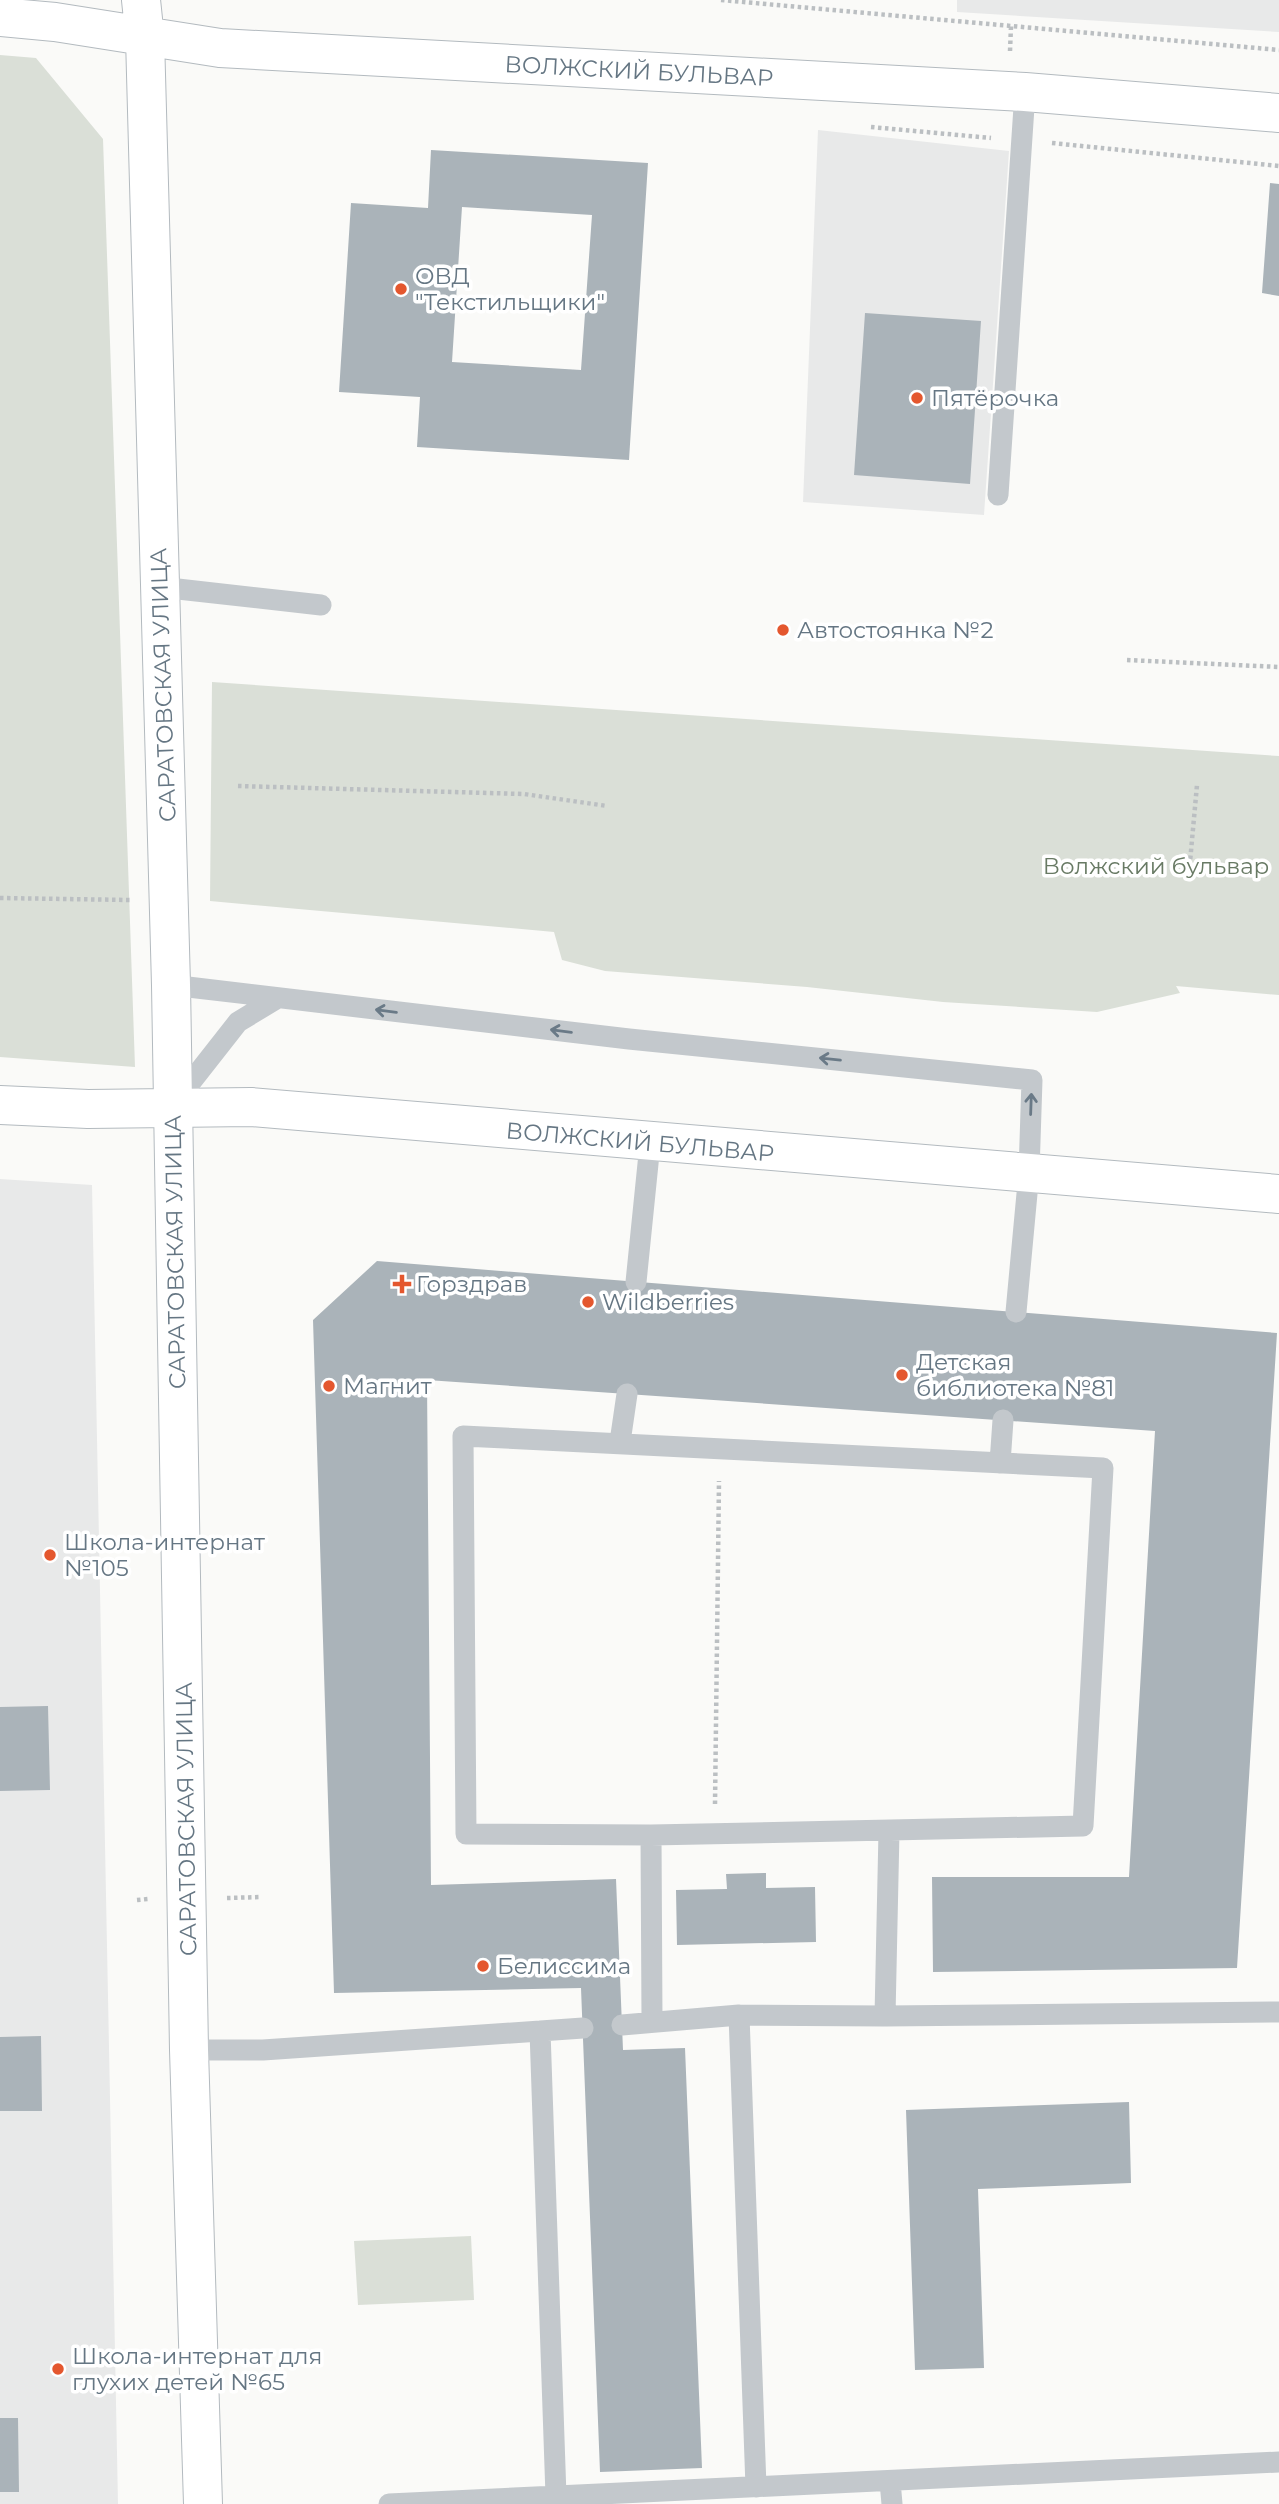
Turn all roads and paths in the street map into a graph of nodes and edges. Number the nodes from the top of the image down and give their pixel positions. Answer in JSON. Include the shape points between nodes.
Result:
{"nodes":[{"id":1,"x":141,"y":0,"type":"edge"},
{"id":2,"x":721,"y":0,"type":"edge"},
{"id":3,"x":0,"y":17,"type":"edge"},
{"id":4,"x":145,"y":37,"type":"junction"},
{"id":5,"x":1279,"y":50,"type":"edge"},
{"id":6,"x":1025,"y":92,"type":"junction"},
{"id":7,"x":1279,"y":113,"type":"edge"},
{"id":8,"x":998,"y":495,"type":"dead end"},
{"id":9,"x":160,"y":587,"type":"junction"},
{"id":10,"x":321,"y":605,"type":"dead end"},
{"id":11,"x":1127,"y":660,"type":"dead end"},
{"id":12,"x":1279,"y":667,"type":"edge"},
{"id":13,"x":1197,"y":785,"type":"dead end"},
{"id":14,"x":238,"y":786,"type":"dead end"},
{"id":15,"x":607,"y":806,"type":"dead end"},
{"id":16,"x":1189,"y":873,"type":"dead end"},
{"id":17,"x":0,"y":898,"type":"edge"},
{"id":18,"x":135,"y":900,"type":"dead end"},
{"id":19,"x":171,"y":985,"type":"junction"},
{"id":20,"x":276,"y":999,"type":"junction"},
{"id":21,"x":0,"y":1105,"type":"edge"},
{"id":22,"x":172,"y":1106,"type":"junction"},
{"id":23,"x":650,"y":1143,"type":"junction"},
{"id":24,"x":1029,"y":1172,"type":"junction"},
{"id":25,"x":1279,"y":1194,"type":"edge"},
{"id":26,"x":636,"y":1282,"type":"dead end"},
{"id":27,"x":1016,"y":1312,"type":"dead end"},
{"id":28,"x":627,"y":1394,"type":"dead end"},
{"id":29,"x":1003,"y":1420,"type":"dead end"},
{"id":30,"x":621,"y":1442,"type":"junction"},
{"id":31,"x":719,"y":1448,"type":"junction"},
{"id":32,"x":1000,"y":1463,"type":"junction"},
{"id":33,"x":889,"y":1831,"type":"junction"},
{"id":34,"x":715,"y":1833,"type":"junction"},
{"id":35,"x":651,"y":1835,"type":"junction"},
{"id":36,"x":1279,"y":2012,"type":"edge"},
{"id":37,"x":739,"y":2015,"type":"junction"},
{"id":38,"x":885,"y":2016,"type":"junction"},
{"id":39,"x":652,"y":2020,"type":"junction"},
{"id":40,"x":622,"y":2025,"type":"dead end"},
{"id":41,"x":583,"y":2028,"type":"dead end"},
{"id":42,"x":540,"y":2031,"type":"junction"},
{"id":43,"x":190,"y":2050,"type":"junction"},
{"id":44,"x":1279,"y":2462,"type":"edge"},
{"id":45,"x":890,"y":2480,"type":"junction"},
{"id":46,"x":756,"y":2487,"type":"junction"},
{"id":47,"x":555,"y":2496,"type":"junction"},
{"id":48,"x":678,"y":2497,"type":"edge"},
{"id":49,"x":203,"y":2504,"type":"edge"},
{"id":50,"x":388,"y":2504,"type":"edge"},
{"id":51,"x":892,"y":2504,"type":"edge"}],
"edges":[{"from":1,"to":4,"type":"street","name":"САРАТОВСКАЯ УЛИЦА"},
{"from":2,"to":5,"type":"path"},
{"from":3,"to":4,"type":"street","name":"ВОЛЖСКИЙ БУЛЬВАР"},
{"from":4,"to":6,"type":"street","name":"ВОЛЖСКИЙ БУЛЬВАР","via":[[234,48]]},
{"from":4,"to":9,"type":"street","name":"САРАТОВСКАЯ УЛИЦА"},
{"from":6,"to":7,"type":"street","name":"ВОЛЖСКИЙ БУЛЬВАР"},
{"from":6,"to":8,"type":"lane"},
{"from":9,"to":10,"type":"lane"},
{"from":9,"to":19,"type":"street","name":"САРАТОВСКАЯ УЛИЦА"},
{"from":11,"to":12,"type":"path"},
{"from":13,"to":16,"type":"path"},
{"from":14,"to":15,"type":"path","via":[[524,794]]},
{"from":17,"to":18,"type":"path"},
{"from":19,"to":20,"type":"lane"},
{"from":19,"to":22,"type":"street","name":"САРАТОВСКАЯ УЛИЦА"},
{"from":20,"to":22,"type":"lane","via":[[238,1022]]},
{"from":24,"to":20,"type":"lane","one_way":true,"via":[[1032,1080]]},
{"from":21,"to":22,"type":"street","name":"ВОЛЖСКИЙ БУЛЬВАР"},
{"from":22,"to":23,"type":"street","name":"ВОЛЖСКИЙ БУЛЬВАР","via":[[251,1108]]},
{"from":22,"to":43,"type":"street","name":"САРАТОВСКАЯ УЛИЦА"},
{"from":23,"to":24,"type":"street","name":"ВОЛЖСКИЙ БУЛЬВАР"},
{"from":23,"to":26,"type":"lane"},
{"from":24,"to":25,"type":"street","name":"ВОЛЖСКИЙ БУЛЬВАР"},
{"from":24,"to":27,"type":"lane"},
{"from":28,"to":30,"type":"lane"},
{"from":29,"to":32,"type":"lane"},
{"from":30,"to":31,"type":"lane"},
{"from":30,"to":35,"type":"lane","via":[[463,1436],[466,1834]]},
{"from":31,"to":32,"type":"lane"},
{"from":31,"to":34,"type":"path"},
{"from":32,"to":33,"type":"lane","via":[[1103,1468],[1083,1826]]},
{"from":33,"to":34,"type":"lane"},
{"from":33,"to":38,"type":"lane"},
{"from":34,"to":35,"type":"lane"},
{"from":35,"to":39,"type":"lane"},
{"from":36,"to":38,"type":"lane"},
{"from":37,"to":38,"type":"lane"},
{"from":37,"to":39,"type":"lane"},
{"from":37,"to":46,"type":"lane"},
{"from":39,"to":40,"type":"lane"},
{"from":41,"to":42,"type":"lane"},
{"from":42,"to":43,"type":"lane","via":[[263,2050]]},
{"from":42,"to":47,"type":"lane"},
{"from":43,"to":49,"type":"street","name":"САРАТОВСКАЯ УЛИЦА"},
{"from":44,"to":45,"type":"lane"},
{"from":45,"to":46,"type":"lane"},
{"from":45,"to":51,"type":"lane"},
{"from":46,"to":48,"type":"lane"},
{"from":47,"to":48,"type":"lane"},
{"from":47,"to":50,"type":"lane"}]}
